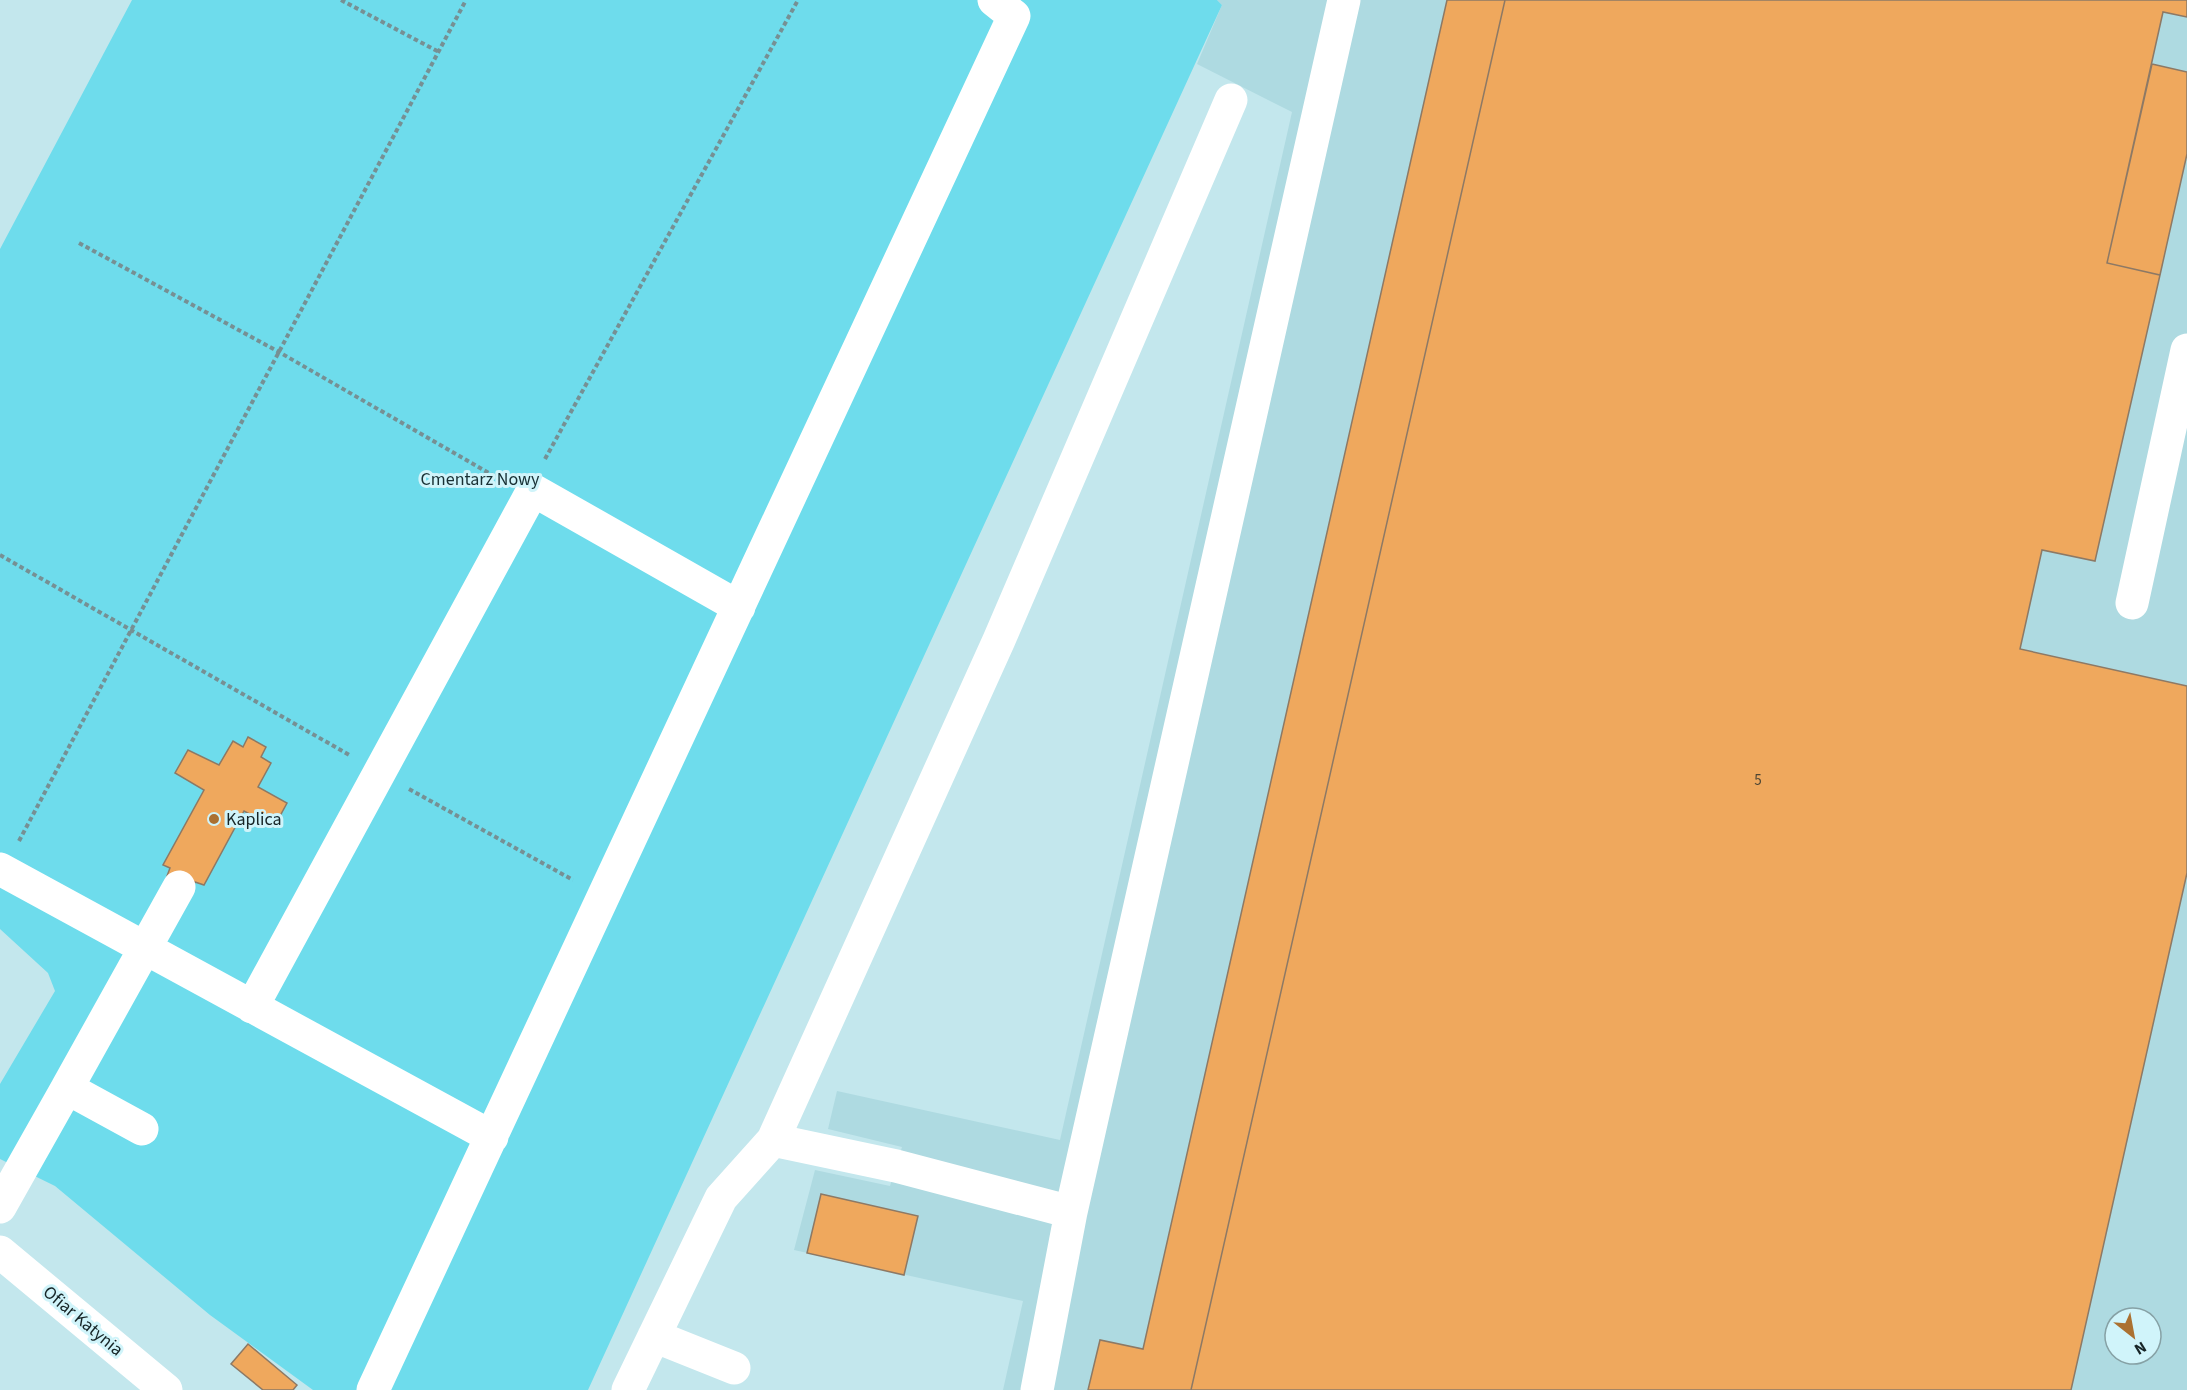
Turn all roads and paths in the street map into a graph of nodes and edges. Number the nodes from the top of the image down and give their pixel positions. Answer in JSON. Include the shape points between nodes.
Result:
{"nodes":[{"id":1,"x":340,"y":0,"type":"edge"},
{"id":2,"x":466,"y":0,"type":"edge"},
{"id":3,"x":798,"y":0,"type":"edge"},
{"id":4,"x":994,"y":0,"type":"edge"},
{"id":5,"x":1344,"y":0,"type":"edge"},
{"id":6,"x":439,"y":52,"type":"junction"},
{"id":7,"x":1231,"y":100,"type":"dead end"},
{"id":8,"x":79,"y":243,"type":"dead end"},
{"id":9,"x":2187,"y":350,"type":"edge"},
{"id":10,"x":279,"y":352,"type":"junction"},
{"id":11,"x":533,"y":490,"type":"junction"},
{"id":12,"x":0,"y":555,"type":"edge"},
{"id":13,"x":2132,"y":603,"type":"dead end"},
{"id":14,"x":739,"y":607,"type":"junction"},
{"id":15,"x":133,"y":629,"type":"junction"},
{"id":16,"x":380,"y":772,"type":"junction"},
{"id":17,"x":2,"y":870,"type":"edge"},
{"id":18,"x":179,"y":887,"type":"dead end"},
{"id":19,"x":603,"y":897,"type":"junction"},
{"id":20,"x":145,"y":948,"type":"junction"},
{"id":21,"x":252,"y":1007,"type":"junction"},
{"id":22,"x":67,"y":1088,"type":"junction"},
{"id":23,"x":142,"y":1129,"type":"dead end"},
{"id":24,"x":492,"y":1137,"type":"junction"},
{"id":25,"x":773,"y":1140,"type":"junction"},
{"id":26,"x":0,"y":1208,"type":"edge"},
{"id":27,"x":1071,"y":1212,"type":"junction"},
{"id":28,"x":0,"y":1252,"type":"edge"},
{"id":29,"x":654,"y":1336,"type":"junction"},
{"id":30,"x":734,"y":1368,"type":"dead end"},
{"id":31,"x":166,"y":1390,"type":"edge"},
{"id":32,"x":373,"y":1390,"type":"edge"},
{"id":33,"x":628,"y":1390,"type":"edge"},
{"id":34,"x":1037,"y":1390,"type":"edge"}],
"edges":[{"from":1,"to":6,"type":"path"},
{"from":2,"to":6,"type":"path"},
{"from":3,"to":11,"type":"path","via":[[546,457]]},
{"from":4,"to":14,"type":"street","via":[[1014,16]]},
{"from":5,"to":27,"type":"street"},
{"from":6,"to":10,"type":"path"},
{"from":7,"to":25,"type":"street","via":[[999,640]]},
{"from":8,"to":10,"type":"path"},
{"from":9,"to":13,"type":"street"},
{"from":10,"to":11,"type":"path","via":[[518,490]]},
{"from":10,"to":15,"type":"path"},
{"from":11,"to":14,"type":"street"},
{"from":11,"to":16,"type":"street"},
{"from":12,"to":15,"type":"path"},
{"from":14,"to":19,"type":"street"},
{"from":15,"to":16,"type":"path"},
{"from":15,"to":17,"type":"path"},
{"from":16,"to":19,"type":"path"},
{"from":16,"to":21,"type":"street"},
{"from":17,"to":20,"type":"street"},
{"from":18,"to":20,"type":"street"},
{"from":19,"to":24,"type":"street"},
{"from":20,"to":21,"type":"street"},
{"from":20,"to":22,"type":"street"},
{"from":21,"to":24,"type":"street"},
{"from":22,"to":23,"type":"street"},
{"from":22,"to":26,"type":"street"},
{"from":24,"to":32,"type":"street"},
{"from":25,"to":27,"type":"street","via":[[896,1166]]},
{"from":25,"to":29,"type":"street","via":[[721,1198]]},
{"from":27,"to":34,"type":"street"},
{"from":28,"to":31,"type":"street","name":"Ofiar Katynia"},
{"from":29,"to":30,"type":"street"},
{"from":29,"to":33,"type":"street"}]}
